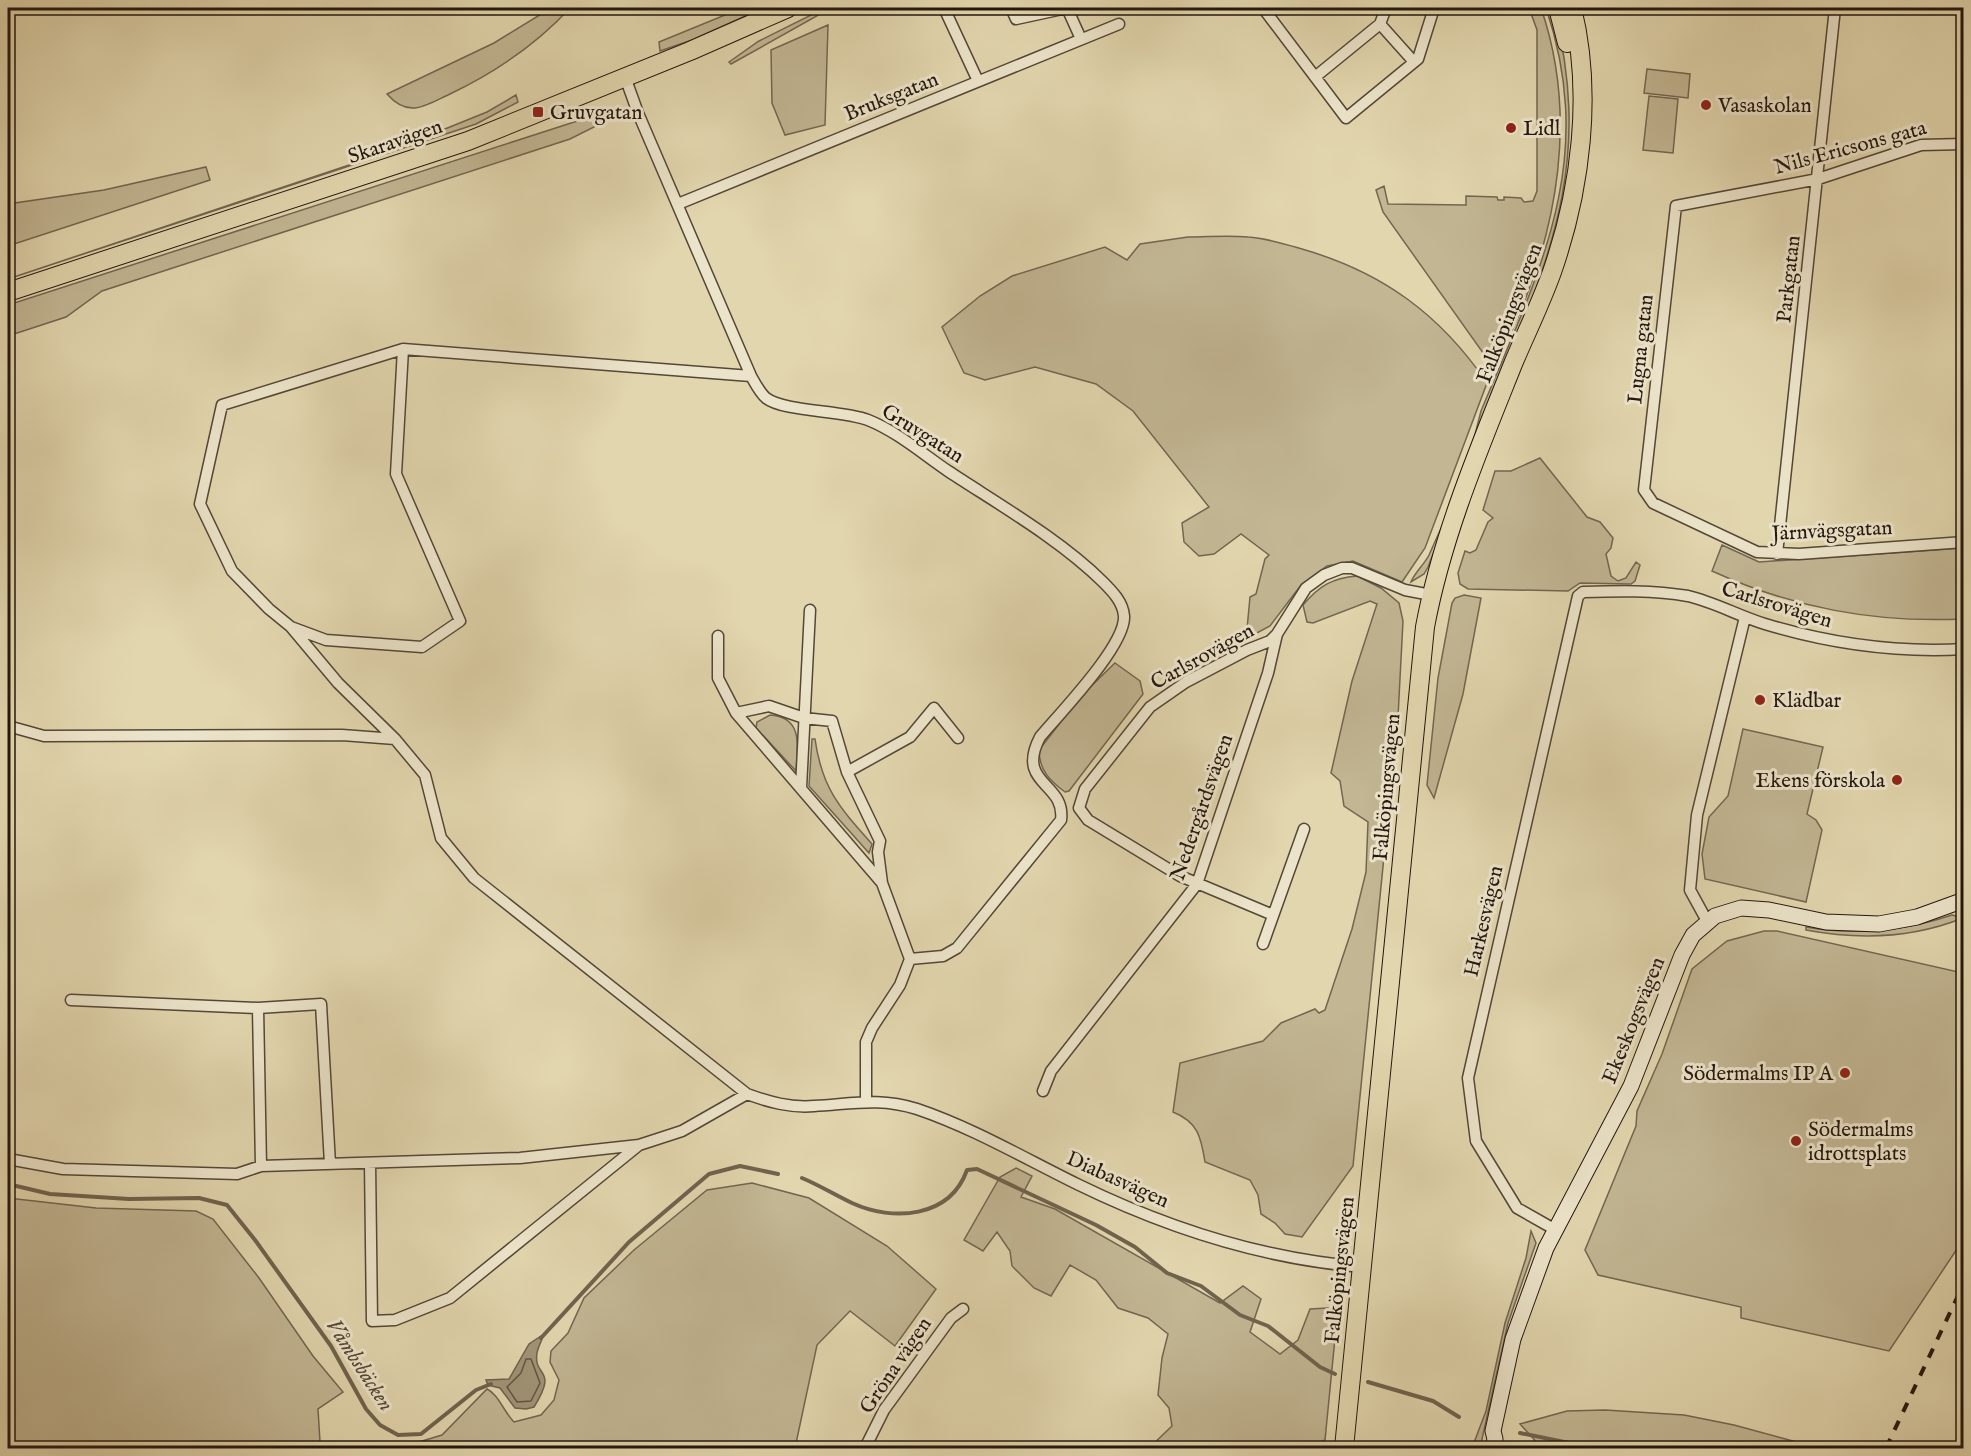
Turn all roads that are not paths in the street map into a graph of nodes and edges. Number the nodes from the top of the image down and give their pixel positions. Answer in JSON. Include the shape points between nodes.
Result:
{"nodes":[{"id":1,"x":788,"y":8,"type":"edge"},
{"id":2,"x":944,"y":8,"type":"edge"},
{"id":3,"x":1011,"y":8,"type":"edge"},
{"id":4,"x":1067,"y":8,"type":"edge"},
{"id":5,"x":1263,"y":8,"type":"edge"},
{"id":6,"x":1386,"y":8,"type":"edge"},
{"id":7,"x":1434,"y":8,"type":"edge"},
{"id":8,"x":1558,"y":8,"type":"edge"},
{"id":9,"x":1572,"y":8,"type":"edge"},
{"id":10,"x":1835,"y":8,"type":"edge"},
{"id":11,"x":1119,"y":24,"type":"dead end"},
{"id":12,"x":1380,"y":24,"type":"junction"},
{"id":13,"x":1081,"y":39,"type":"junction"},
{"id":14,"x":1414,"y":62,"type":"junction"},
{"id":15,"x":625,"y":77,"type":"junction"},
{"id":16,"x":1315,"y":77,"type":"junction"},
{"id":17,"x":978,"y":81,"type":"junction"},
{"id":18,"x":1964,"y":144,"type":"edge"},
{"id":19,"x":1578,"y":152,"type":"junction"},
{"id":20,"x":1818,"y":179,"type":"junction"},
{"id":21,"x":678,"y":204,"type":"junction"},
{"id":22,"x":1676,"y":206,"type":"joint"},
{"id":23,"x":8,"y":292,"type":"edge"},
{"id":24,"x":403,"y":349,"type":"junction"},
{"id":25,"x":751,"y":376,"type":"junction"},
{"id":26,"x":1645,"y":495,"type":"joint"},
{"id":27,"x":1964,"y":542,"type":"edge"},
{"id":28,"x":1777,"y":554,"type":"junction"},
{"id":29,"x":1580,"y":593,"type":"joint"},
{"id":30,"x":1431,"y":596,"type":"junction"},
{"id":31,"x":810,"y":610,"type":"dead end"},
{"id":32,"x":1745,"y":617,"type":"junction"},
{"id":33,"x":291,"y":627,"type":"junction"},
{"id":34,"x":1277,"y":634,"type":"junction"},
{"id":35,"x":718,"y":636,"type":"dead end"},
{"id":36,"x":1964,"y":650,"type":"edge"},
{"id":37,"x":736,"y":713,"type":"junction"},
{"id":38,"x":804,"y":718,"type":"junction"},
{"id":39,"x":8,"y":726,"type":"edge"},
{"id":40,"x":957,"y":738,"type":"dead end"},
{"id":41,"x":395,"y":739,"type":"junction"},
{"id":42,"x":847,"y":772,"type":"junction"},
{"id":43,"x":801,"y":788,"type":"junction"},
{"id":44,"x":1304,"y":829,"type":"dead end"},
{"id":45,"x":882,"y":883,"type":"junction"},
{"id":46,"x":1197,"y":884,"type":"junction"},
{"id":47,"x":1964,"y":900,"type":"edge"},
{"id":48,"x":1273,"y":915,"type":"junction"},
{"id":49,"x":1707,"y":921,"type":"junction"},
{"id":50,"x":1263,"y":944,"type":"dead end"},
{"id":51,"x":910,"y":959,"type":"junction"},
{"id":52,"x":71,"y":1000,"type":"dead end"},
{"id":53,"x":258,"y":1008,"type":"junction"},
{"id":54,"x":1043,"y":1091,"type":"dead end"},
{"id":55,"x":747,"y":1094,"type":"junction"},
{"id":56,"x":866,"y":1100,"type":"junction"},
{"id":57,"x":639,"y":1144,"type":"junction"},
{"id":58,"x":8,"y":1159,"type":"edge"},
{"id":59,"x":370,"y":1163,"type":"junction"},
{"id":60,"x":330,"y":1164,"type":"junction"},
{"id":61,"x":261,"y":1167,"type":"junction"},
{"id":62,"x":1554,"y":1229,"type":"junction"},
{"id":63,"x":1363,"y":1267,"type":"junction"},
{"id":64,"x":963,"y":1309,"type":"dead end"},
{"id":65,"x":1492,"y":1431,"type":"junction"},
{"id":66,"x":865,"y":1449,"type":"edge"},
{"id":67,"x":1344,"y":1449,"type":"edge"},
{"id":68,"x":1484,"y":1449,"type":"edge"},
{"id":69,"x":1493,"y":1449,"type":"edge"}],
"edges":[{"from":1,"to":15,"type":"main road","name":"Skaravägen"},
{"from":2,"to":17,"type":"street"},
{"from":3,"to":4,"type":"street","via":[[1016,19]]},
{"from":4,"to":13,"type":"street"},
{"from":5,"to":16,"type":"street"},
{"from":6,"to":12,"type":"street"},
{"from":7,"to":14,"type":"street","via":[[1424,44]]},
{"from":8,"to":19,"type":"main road","name":"Falköpingsvägen","via":[[1570,61]]},
{"from":9,"to":19,"type":"main road","name":"Falköpingsvägen","via":[[1583,97],[1584,128]]},
{"from":10,"to":20,"type":"street","name":"Parkgatan"},
{"from":11,"to":13,"type":"street","name":"Bruksgatan"},
{"from":12,"to":14,"type":"street"},
{"from":12,"to":16,"type":"street"},
{"from":13,"to":17,"type":"street","name":"Bruksgatan"},
{"from":14,"to":16,"type":"street","via":[[1346,117]]},
{"from":15,"to":21,"type":"street","name":"Gruvgatan"},
{"from":15,"to":23,"type":"main road","name":"Skaravägen","via":[[468,141]]},
{"from":17,"to":21,"type":"street","name":"Bruksgatan"},
{"from":18,"to":20,"type":"street","name":"Nils Ericsons gata","via":[[1921,145]]},
{"from":19,"to":30,"type":"main road","name":"Falköpingsvägen","via":[[1567,219],[1552,271],[1466,482]]},
{"from":20,"to":22,"type":"street","name":"Nils Ericsons gata"},
{"from":20,"to":28,"type":"street","name":"Parkgatan"},
{"from":21,"to":25,"type":"street","name":"Gruvgatan"},
{"from":22,"to":26,"type":"street","name":"Lugna gatan"},
{"from":24,"to":25,"type":"street"},
{"from":24,"to":33,"type":"street","via":[[222,405],[200,504],[232,571]]},
{"from":24,"to":33,"type":"street","via":[[396,474],[460,621],[422,647],[326,640]]},
{"from":25,"to":51,"type":"street","name":"Gruvgatan","via":[[772,401],[854,416],[897,437],[1090,570],[1115,594],[1124,616],[1120,636],[1107,656],[1032,752],[1032,767],[1060,803],[1061,820],[957,948],[943,956]]},
{"from":26,"to":28,"type":"street","name":"Järnvägsgatan","via":[[1744,548]]},
{"from":27,"to":28,"type":"street","name":"Järnvägsgatan"},
{"from":29,"to":32,"type":"street","name":"Carlsrovägen","via":[[1662,592],[1690,597]]},
{"from":29,"to":62,"type":"street","name":"Harkesvägen","via":[[1468,1078],[1476,1141],[1517,1208]]},
{"from":30,"to":34,"type":"street","name":"Carlsrovägen","via":[[1405,590],[1362,570],[1342,568],[1306,588]]},
{"from":30,"to":63,"type":"main road","name":"Falköpingsvägen","via":[[1421,657]]},
{"from":31,"to":38,"type":"street"},
{"from":32,"to":36,"type":"street","name":"Carlsrovägen","via":[[1842,644],[1925,652]]},
{"from":32,"to":49,"type":"street","via":[[1697,815],[1690,890]]},
{"from":33,"to":41,"type":"street","via":[[338,683]]},
{"from":34,"to":46,"type":"street","name":"Nedergårdsvägen","via":[[1268,673]]},
{"from":34,"to":46,"type":"street","name":"Carlsrovägen","via":[[1186,682],[1150,706],[1085,789],[1079,808],[1088,820]]},
{"from":35,"to":37,"type":"street","via":[[718,678]]},
{"from":37,"to":38,"type":"street","via":[[769,706]]},
{"from":37,"to":43,"type":"street"},
{"from":38,"to":42,"type":"street","via":[[832,721]]},
{"from":38,"to":43,"type":"street"},
{"from":39,"to":41,"type":"street","via":[[44,736],[342,735]]},
{"from":40,"to":42,"type":"street","via":[[934,708],[910,737]]},
{"from":41,"to":55,"type":"street","via":[[425,776],[441,837],[474,878]]},
{"from":42,"to":45,"type":"street","via":[[880,841]]},
{"from":43,"to":45,"type":"street"},
{"from":44,"to":48,"type":"street"},
{"from":45,"to":51,"type":"street"},
{"from":46,"to":48,"type":"street"},
{"from":46,"to":54,"type":"street","name":"Nedergårdsvägen","via":[[1051,1071]]},
{"from":47,"to":49,"type":"street","via":[[1917,917],[1879,924],[1826,922],[1741,908],[1726,910]]},
{"from":48,"to":50,"type":"street"},
{"from":49,"to":62,"type":"street","name":"Ekeskogsvägen","via":[[1693,935],[1682,956],[1631,1086]]},
{"from":51,"to":56,"type":"street","via":[[900,985],[866,1042]]},
{"from":52,"to":53,"type":"street"},
{"from":53,"to":60,"type":"street","via":[[321,1004]]},
{"from":53,"to":61,"type":"street"},
{"from":55,"to":56,"type":"street","name":"Diabasvägen","via":[[785,1105]]},
{"from":55,"to":57,"type":"street","via":[[682,1131]]},
{"from":56,"to":63,"type":"street","name":"Diabasvägen","via":[[938,1117],[1078,1185],[1204,1236],[1266,1253]]},
{"from":57,"to":59,"type":"street","via":[[520,1158]]},
{"from":57,"to":59,"type":"street","via":[[450,1298],[395,1320],[372,1322]]},
{"from":58,"to":61,"type":"street","via":[[63,1169],[237,1174]]},
{"from":59,"to":60,"type":"street"},
{"from":60,"to":61,"type":"street"},
{"from":62,"to":65,"type":"street","name":"Ekeskogsvägen","via":[[1513,1338]]},
{"from":63,"to":67,"type":"main road","name":"Falköpingsvägen"},
{"from":64,"to":66,"type":"street","name":"Gröna vägen","via":[[951,1318],[884,1410]]},
{"from":65,"to":68,"type":"street","name":"Ekeskogsvägen","via":[[1486,1437]]},
{"from":65,"to":69,"type":"street","name":"Ekeskogsvägen"}]}
